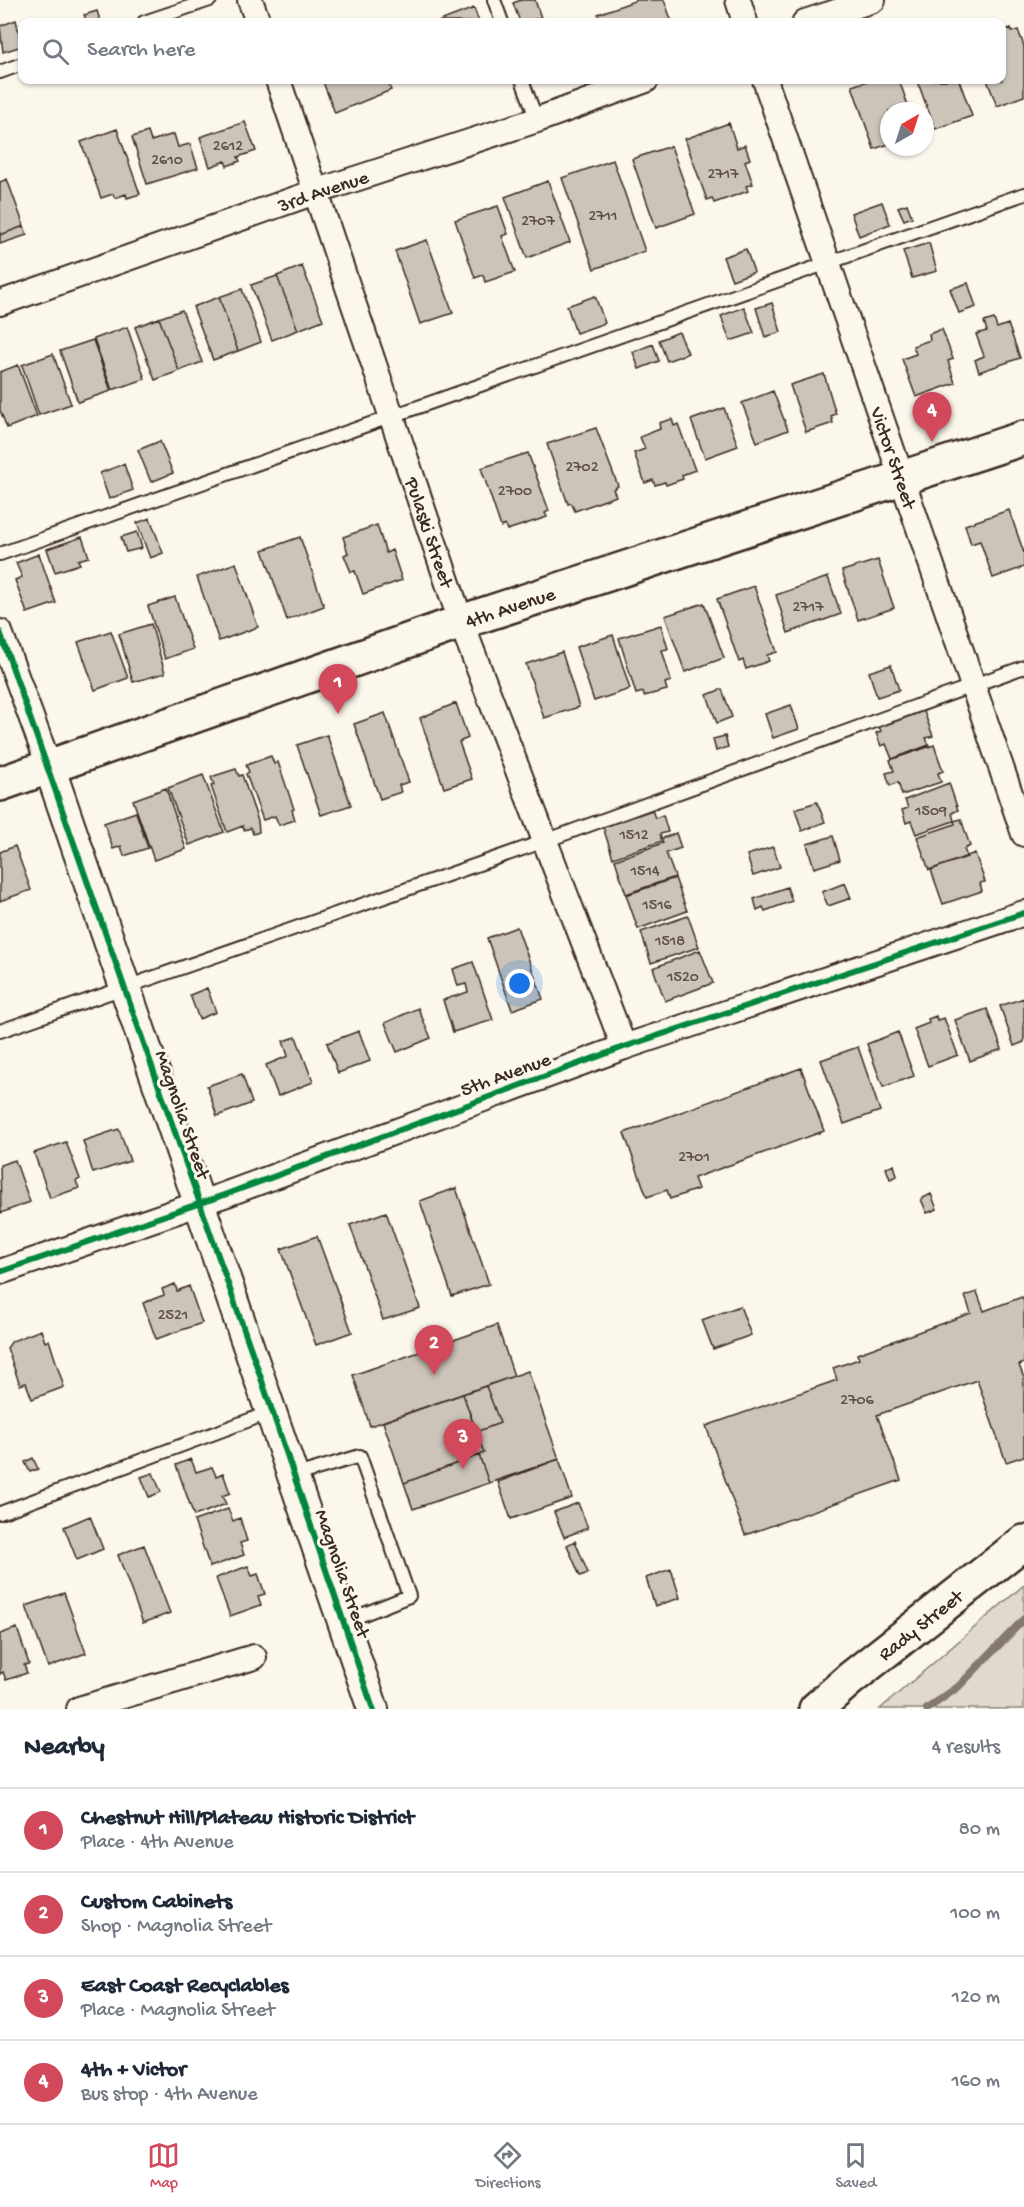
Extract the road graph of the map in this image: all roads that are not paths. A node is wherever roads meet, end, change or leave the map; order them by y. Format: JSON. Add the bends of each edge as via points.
{"nodes":[{"id":1,"x":210,"y":0,"type":"edge"},
{"id":2,"x":250,"y":0,"type":"edge"},
{"id":3,"x":494,"y":0,"type":"edge"},
{"id":4,"x":738,"y":0,"type":"edge"},
{"id":5,"x":873,"y":0,"type":"edge"},
{"id":6,"x":156,"y":18,"type":"edge"},
{"id":7,"x":257,"y":18,"type":"edge"},
{"id":8,"x":501,"y":18,"type":"edge"},
{"id":9,"x":744,"y":18,"type":"edge"},
{"id":10,"x":817,"y":18,"type":"edge"},
{"id":11,"x":18,"y":65,"type":"edge"},
{"id":12,"x":0,"y":72,"type":"edge"},
{"id":13,"x":279,"y":84,"type":"edge"},
{"id":14,"x":524,"y":84,"type":"edge"},
{"id":15,"x":635,"y":84,"type":"edge"},
{"id":16,"x":766,"y":84,"type":"edge"},
{"id":17,"x":537,"y":120,"type":"junction"},
{"id":18,"x":318,"y":191,"type":"junction"},
{"id":19,"x":1024,"y":194,"type":"edge"},
{"id":20,"x":828,"y":262,"type":"junction"},
{"id":21,"x":0,"y":303,"type":"edge"},
{"id":22,"x":392,"y":415,"type":"junction"},
{"id":23,"x":1024,"y":438,"type":"edge"},
{"id":24,"x":903,"y":478,"type":"junction"},
{"id":25,"x":0,"y":554,"type":"edge"},
{"id":26,"x":461,"y":622,"type":"junction"},
{"id":27,"x":0,"y":632,"type":"edge"},
{"id":28,"x":1024,"y":667,"type":"edge"},
{"id":29,"x":975,"y":686,"type":"junction"},
{"id":30,"x":49,"y":766,"type":"junction"},
{"id":31,"x":0,"y":784,"type":"edge"},
{"id":32,"x":1024,"y":834,"type":"edge"},
{"id":33,"x":545,"y":841,"type":"junction"},
{"id":34,"x":1024,"y":913,"type":"edge"},
{"id":35,"x":123,"y":987,"type":"junction"},
{"id":36,"x":0,"y":1031,"type":"edge"},
{"id":37,"x":624,"y":1047,"type":"junction"},
{"id":38,"x":198,"y":1204,"type":"junction"},
{"id":39,"x":0,"y":1272,"type":"edge"},
{"id":40,"x":272,"y":1412,"type":"junction"},
{"id":41,"x":293,"y":1476,"type":"junction"},
{"id":42,"x":0,"y":1514,"type":"edge"},
{"id":43,"x":1024,"y":1542,"type":"edge"},
{"id":44,"x":343,"y":1622,"type":"junction"},
{"id":45,"x":254,"y":1657,"type":"dead end"},
{"id":46,"x":79,"y":1709,"type":"edge"},
{"id":47,"x":373,"y":1709,"type":"edge"},
{"id":48,"x":816,"y":1709,"type":"edge"}],
"edges":[{"from":1,"to":6,"type":"lane"},
{"from":2,"to":7,"type":"street"},
{"from":3,"to":8,"type":"lane"},
{"from":4,"to":9,"type":"street"},
{"from":5,"to":10,"type":"street"},
{"from":11,"to":12,"type":"lane"},
{"from":13,"to":18,"type":"street","name":"Pulaski Street"},
{"from":14,"to":17,"type":"lane"},
{"from":15,"to":17,"type":"street","name":"3rd Avenue"},
{"from":16,"to":20,"type":"street","name":"Victor Street"},
{"from":17,"to":18,"type":"street","name":"3rd Avenue"},
{"from":18,"to":21,"type":"street","name":"3rd Avenue"},
{"from":18,"to":22,"type":"street","name":"Pulaski Street"},
{"from":19,"to":20,"type":"lane"},
{"from":20,"to":22,"type":"lane"},
{"from":20,"to":24,"type":"street","name":"Victor Street"},
{"from":22,"to":25,"type":"lane"},
{"from":22,"to":26,"type":"street","name":"Pulaski Street"},
{"from":23,"to":24,"type":"main road","name":"4th Avenue"},
{"from":24,"to":26,"type":"main road","name":"4th Avenue"},
{"from":24,"to":29,"type":"street","name":"Victor Street"},
{"from":26,"to":30,"type":"main road","name":"4th Avenue"},
{"from":26,"to":33,"type":"street","name":"Pulaski Street"},
{"from":27,"to":30,"type":"street","name":"Magnolia Street"},
{"from":28,"to":29,"type":"lane"},
{"from":29,"to":32,"type":"street","name":"Victor Street"},
{"from":29,"to":33,"type":"lane"},
{"from":30,"to":31,"type":"main road","name":"4th Avenue"},
{"from":30,"to":35,"type":"street","name":"Magnolia Street"},
{"from":33,"to":35,"type":"lane"},
{"from":33,"to":37,"type":"street","name":"Pulaski Street"},
{"from":34,"to":37,"type":"street","name":"5th Avenue"},
{"from":35,"to":36,"type":"lane"},
{"from":35,"to":38,"type":"street","name":"Magnolia Street"},
{"from":37,"to":38,"type":"street","name":"5th Avenue"},
{"from":38,"to":39,"type":"street","name":"5th Avenue"},
{"from":38,"to":40,"type":"street","name":"Magnolia Street"},
{"from":40,"to":41,"type":"street","name":"Magnolia Street"},
{"from":40,"to":42,"type":"lane"},
{"from":41,"to":44,"type":"street","name":"Magnolia Street"},
{"from":41,"to":44,"type":"lane","via":[[360,1456],[409,1596]]},
{"from":43,"to":48,"type":"main road","name":"Rady Street"},
{"from":44,"to":47,"type":"street","name":"Magnolia Street"},
{"from":45,"to":46,"type":"street"}]}
